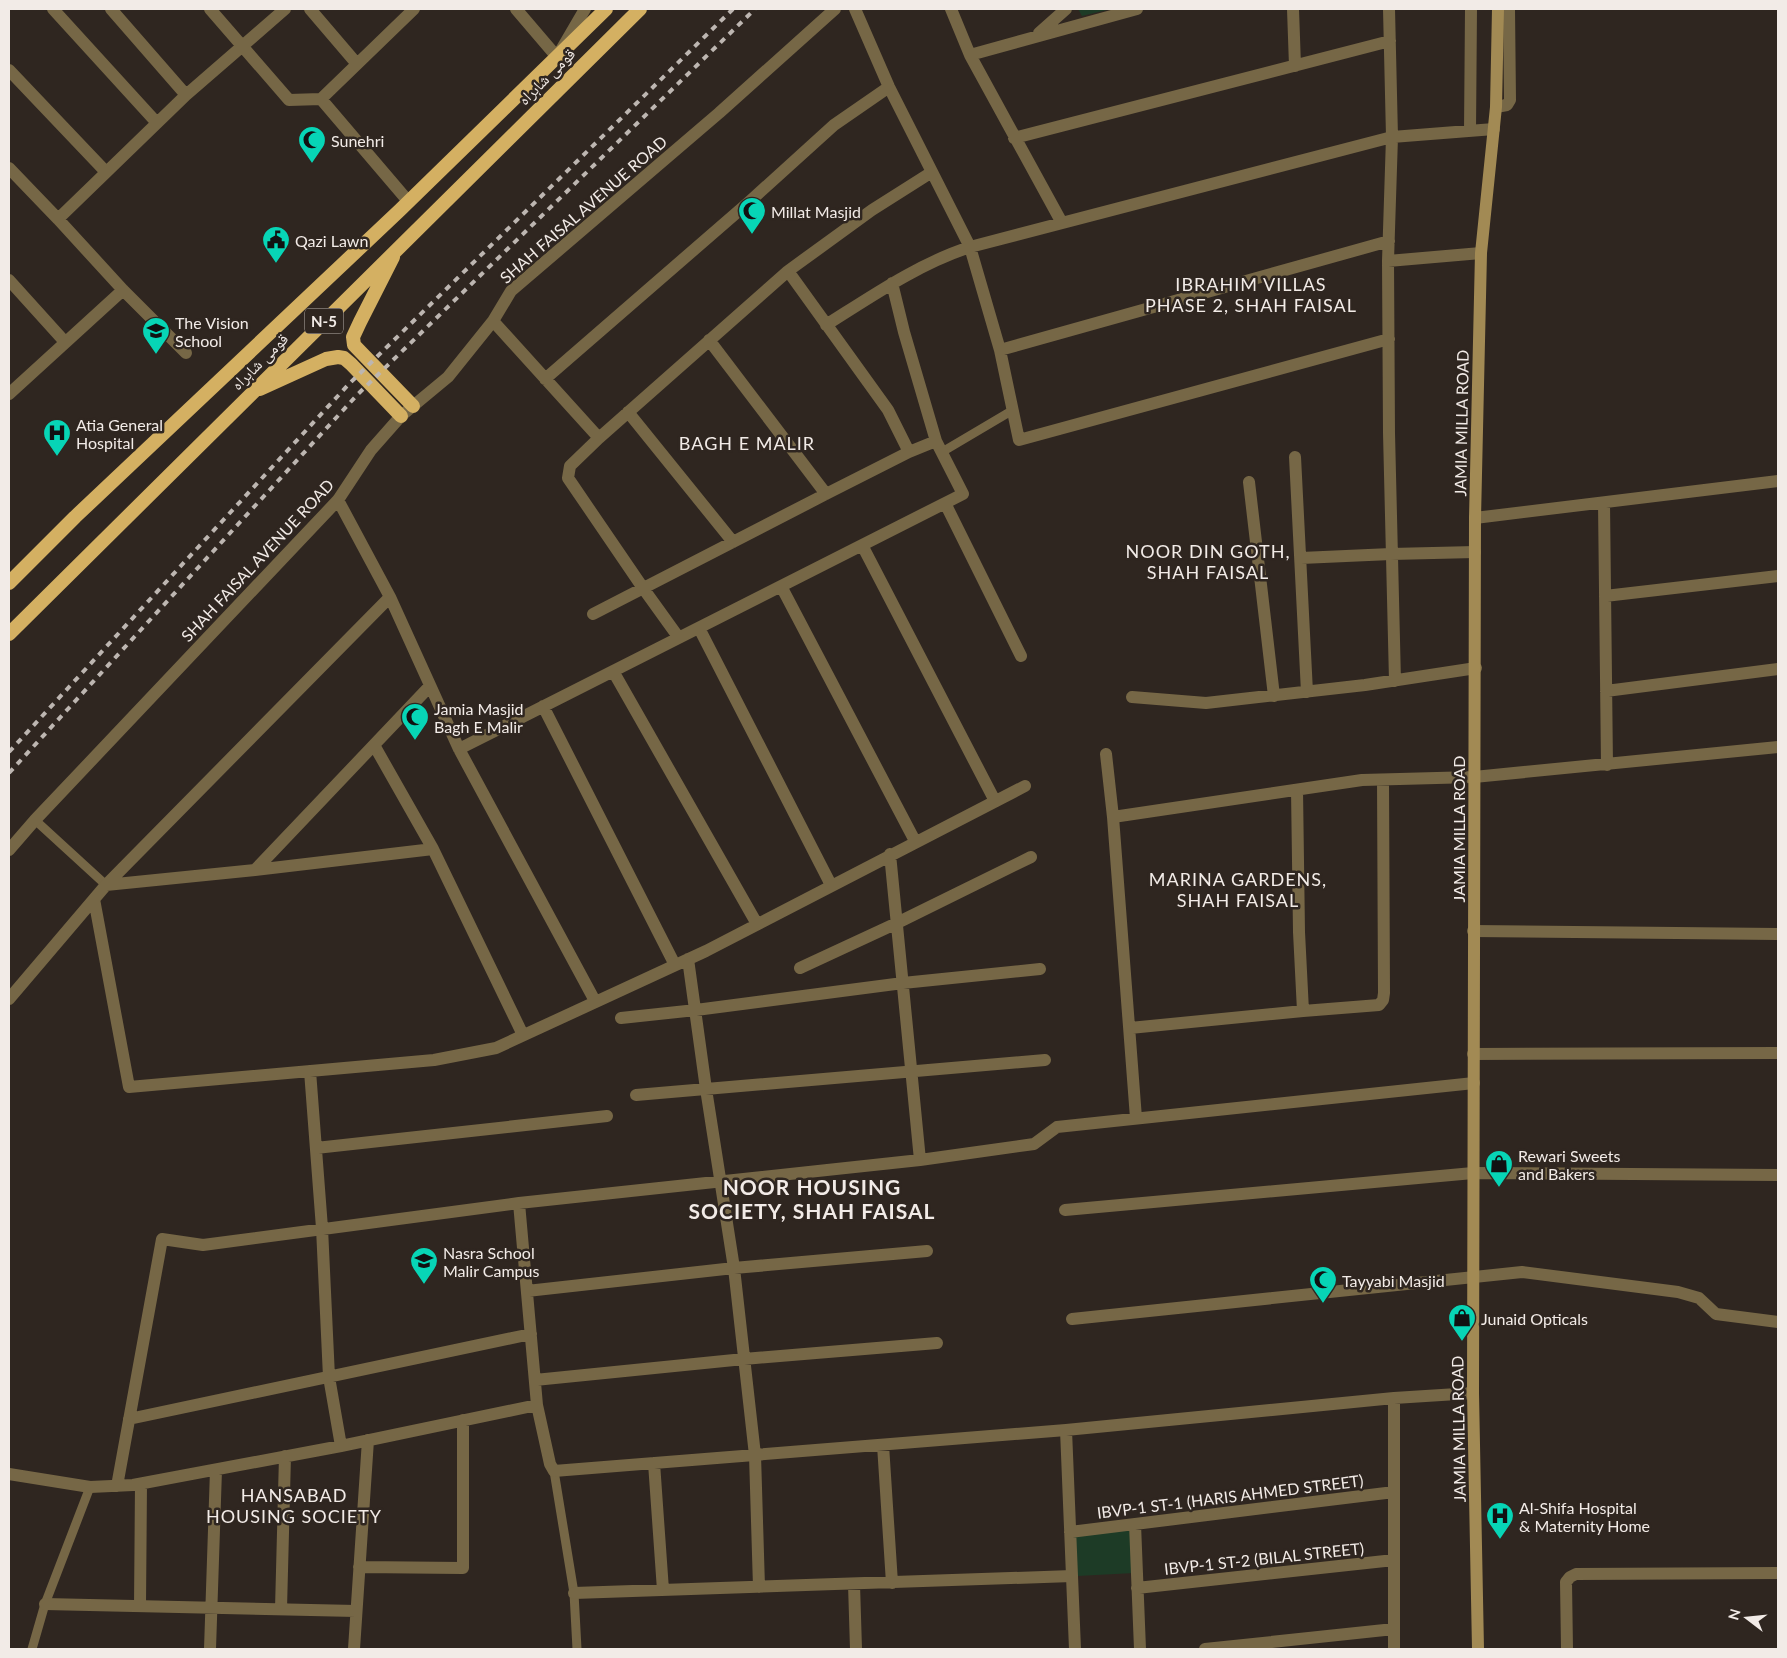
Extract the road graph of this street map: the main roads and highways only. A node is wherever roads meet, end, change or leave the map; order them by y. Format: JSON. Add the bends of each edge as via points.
{"nodes":[{"id":1,"x":606,"y":9,"type":"edge"},
{"id":2,"x":640,"y":9,"type":"edge"},
{"id":3,"x":1498,"y":9,"type":"edge"},
{"id":4,"x":398,"y":248,"type":"junction"},
{"id":5,"x":252,"y":393,"type":"junction"},
{"id":6,"x":413,"y":406,"type":"road end"},
{"id":7,"x":401,"y":416,"type":"road end"},
{"id":8,"x":9,"y":583,"type":"edge"},
{"id":9,"x":9,"y":634,"type":"edge"},
{"id":10,"x":1478,"y":1649,"type":"edge"}],
"edges":[{"from":1,"to":8,"type":"highway","name":"قومی شاہراہ","number":"N-5"},
{"from":2,"to":4,"type":"highway","name":"قومی شاہراہ","number":"N-5"},
{"from":3,"to":10,"type":"main road","name":"JAMIA MILLA ROAD","via":[[1495,117],[1481,253],[1475,518],[1473,1393]]},
{"from":4,"to":5,"type":"highway","name":"قومی شاہراہ","number":"N-5"},
{"from":4,"to":6,"type":"highway","via":[[360,322],[354,346]]},
{"from":5,"to":7,"type":"highway","via":[[326,359],[338,357],[351,364]]},
{"from":5,"to":9,"type":"highway","name":"قومی شاہراہ","number":"N-5"}]}
